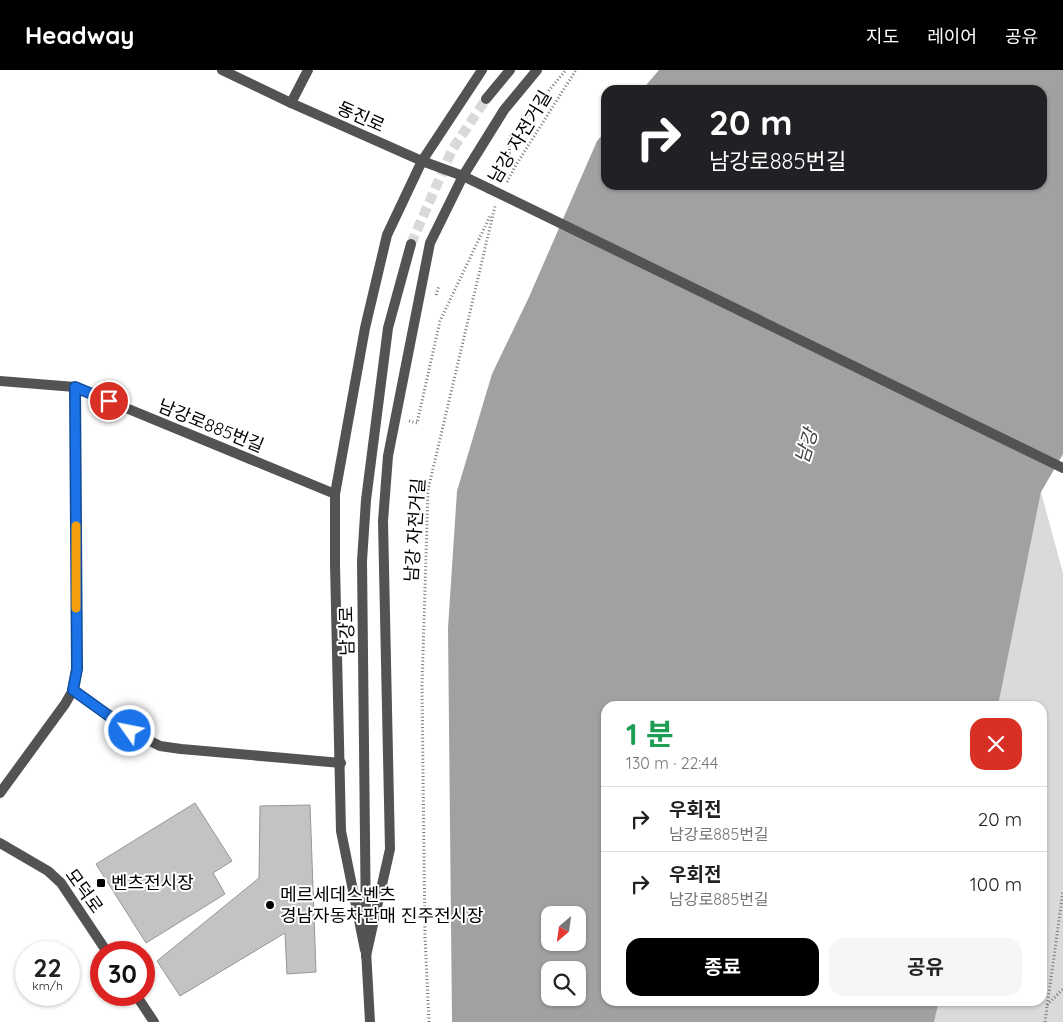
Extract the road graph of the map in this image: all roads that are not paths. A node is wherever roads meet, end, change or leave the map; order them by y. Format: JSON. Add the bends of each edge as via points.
{"nodes":[{"id":1,"x":222,"y":70,"type":"edge"},
{"id":2,"x":308,"y":70,"type":"edge"},
{"id":3,"x":482,"y":70,"type":"edge"},
{"id":4,"x":510,"y":70,"type":"edge"},
{"id":5,"x":537,"y":70,"type":"edge"},
{"id":6,"x":486,"y":99,"type":"tunnel mouth"},
{"id":7,"x":290,"y":103,"type":"junction"},
{"id":8,"x":422,"y":161,"type":"junction"},
{"id":9,"x":463,"y":176,"type":"junction"},
{"id":10,"x":411,"y":244,"type":"tunnel mouth"},
{"id":11,"x":0,"y":381,"type":"edge"},
{"id":12,"x":75,"y":387,"type":"junction"},
{"id":13,"x":1063,"y":468,"type":"edge"},
{"id":14,"x":334,"y":494,"type":"junction"},
{"id":15,"x":73,"y":690,"type":"junction"},
{"id":16,"x":341,"y":763,"type":"junction"},
{"id":17,"x":0,"y":793,"type":"edge"},
{"id":18,"x":0,"y":843,"type":"edge"},
{"id":19,"x":101,"y":941,"type":"edge"},
{"id":20,"x":366,"y":956,"type":"junction"},
{"id":21,"x":143,"y":1006,"type":"edge"},
{"id":22,"x":154,"y":1022,"type":"edge"},
{"id":23,"x":370,"y":1022,"type":"edge"}],
"edges":[{"from":1,"to":7,"type":"street","name":"동진로"},
{"from":2,"to":7,"type":"street"},
{"from":3,"to":8,"type":"street"},
{"from":4,"to":6,"type":"street"},
{"from":5,"to":9,"type":"street","via":[[504,110]]},
{"from":7,"to":8,"type":"street","name":"동진로"},
{"from":8,"to":9,"type":"street","name":"동진로"},
{"from":8,"to":14,"type":"street","via":[[387,235],[365,328]]},
{"from":9,"to":13,"type":"street","name":"동진로","bridge":true},
{"from":9,"to":20,"type":"street","via":[[430,244],[388,456],[383,521],[390,849]]},
{"from":10,"to":20,"type":"street","name":"남강로","via":[[388,328],[366,500],[362,562]]},
{"from":11,"to":12,"type":"street","name":"남강로885번길"},
{"from":12,"to":14,"type":"street","name":"남강로885번길"},
{"from":12,"to":15,"type":"street","via":[[77,669]]},
{"from":14,"to":16,"type":"street"},
{"from":15,"to":16,"type":"street","via":[[130,731],[160,746]]},
{"from":15,"to":17,"type":"street"},
{"from":16,"to":20,"type":"street","via":[[342,831]]},
{"from":18,"to":19,"type":"street","name":"모덕로","via":[[48,871],[61,883]]},
{"from":20,"to":23,"type":"street","name":"남강로"},
{"from":21,"to":22,"type":"street"}]}
